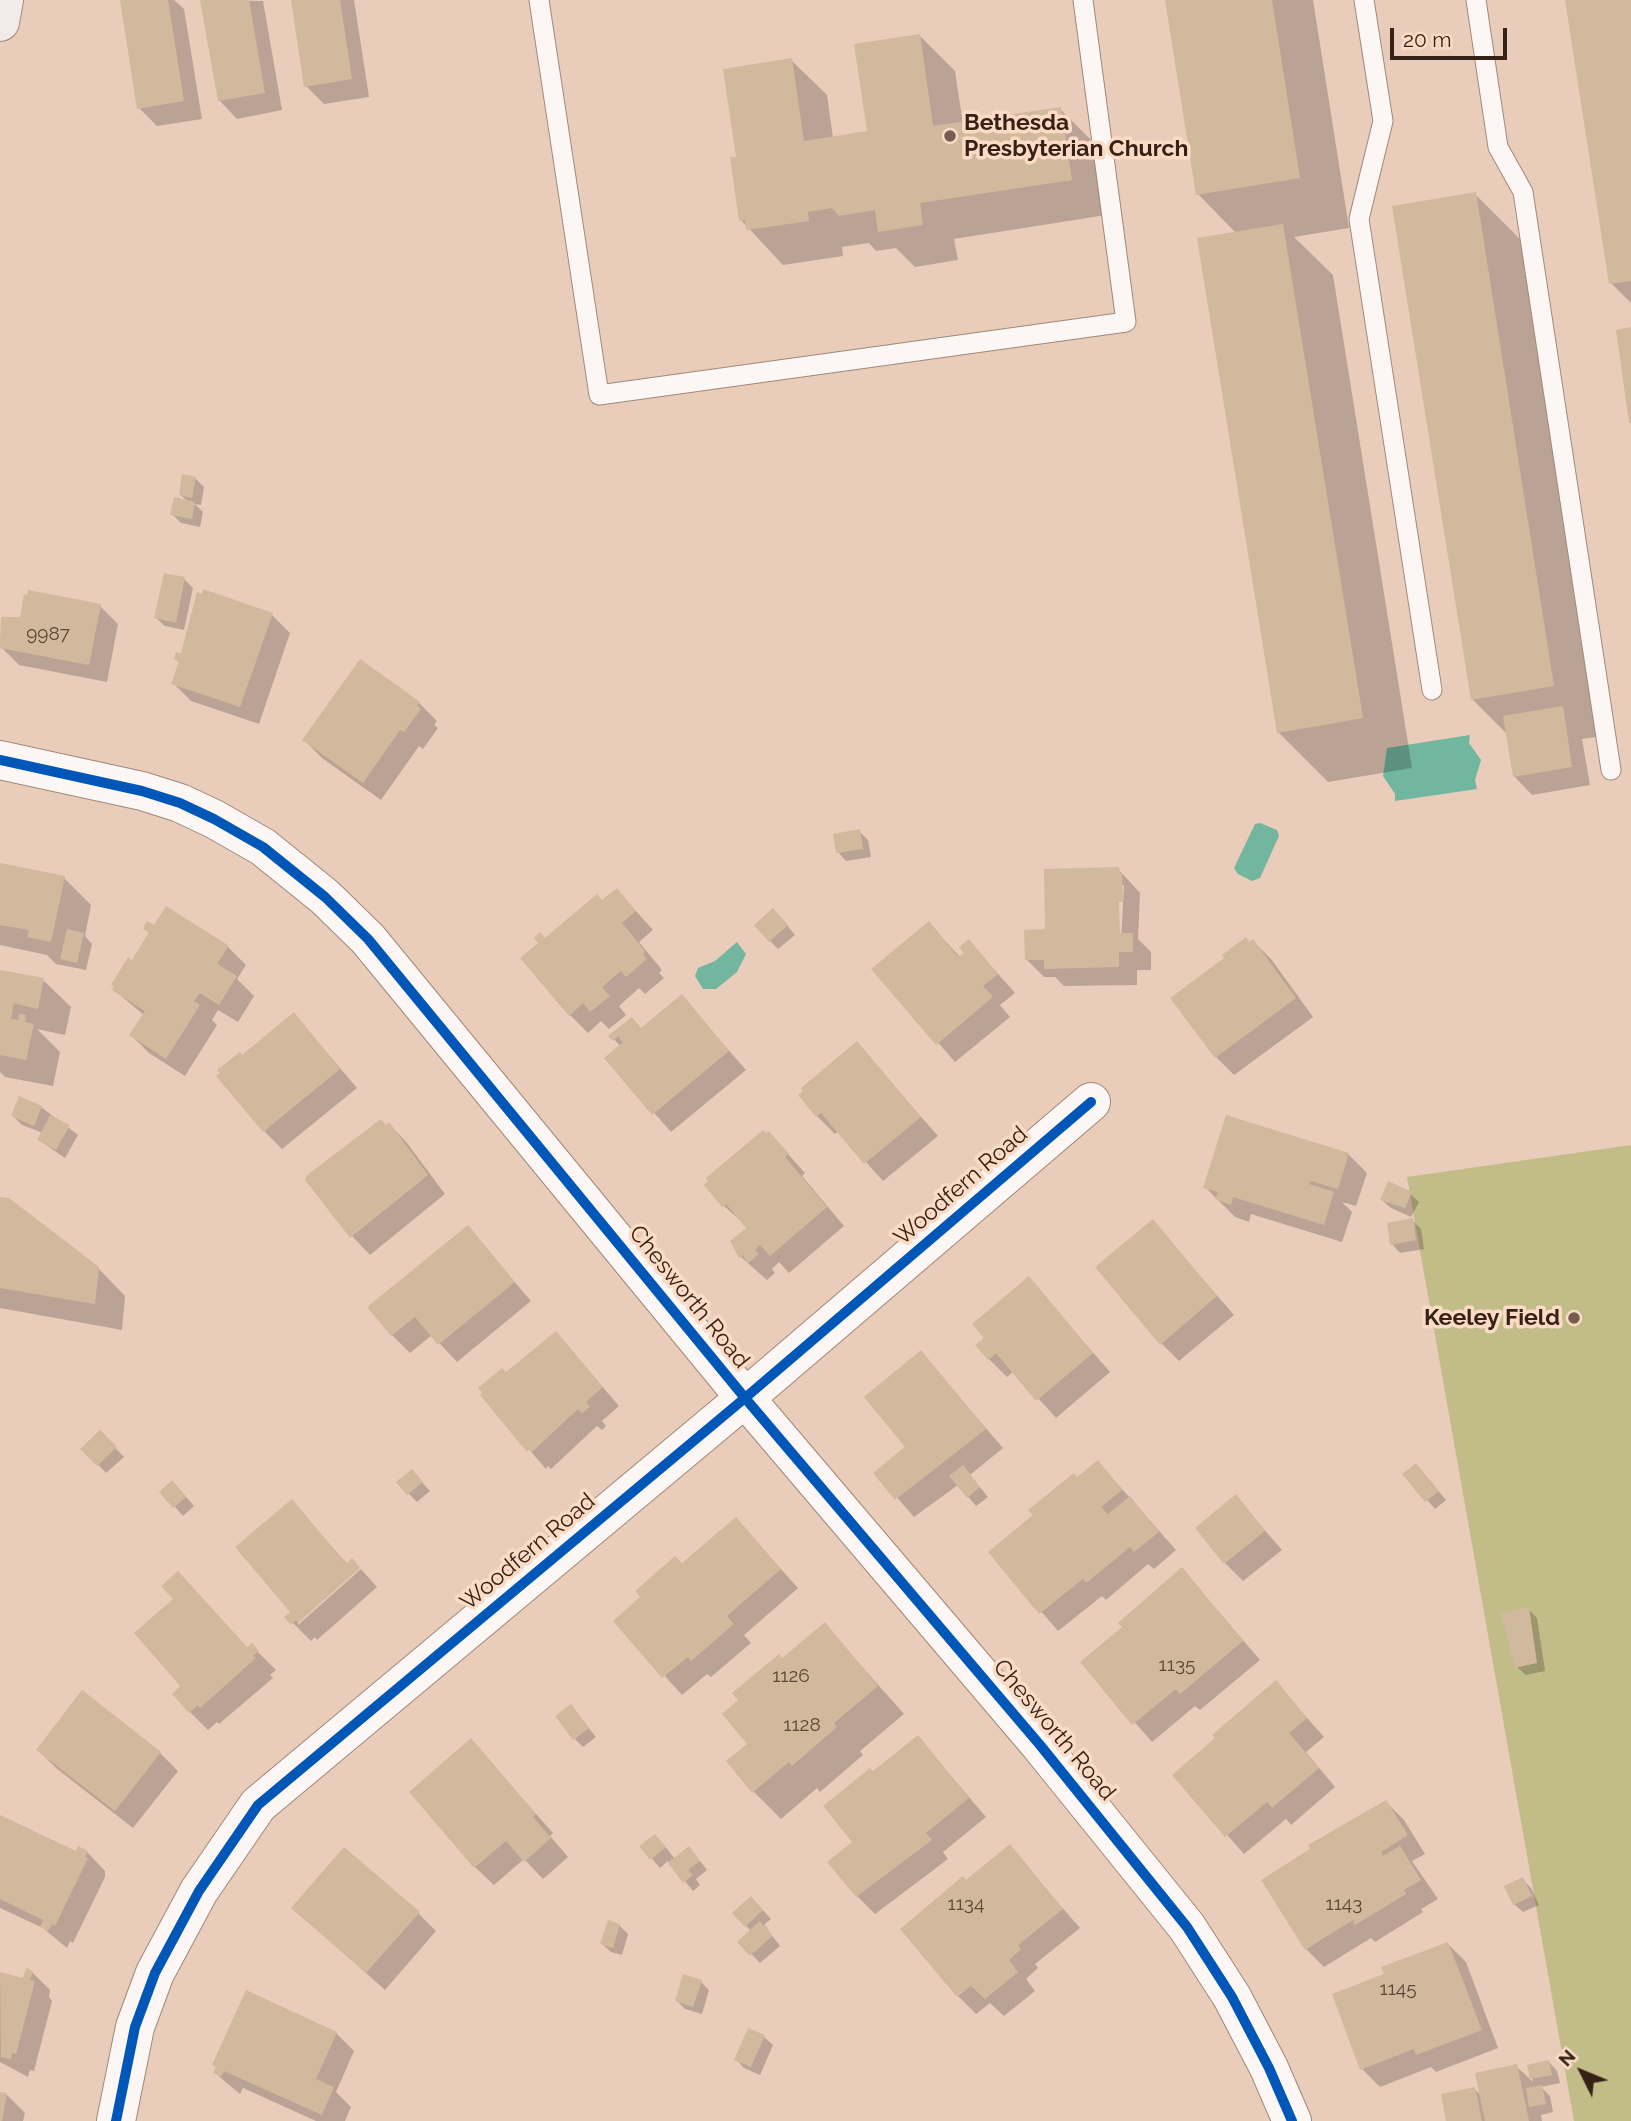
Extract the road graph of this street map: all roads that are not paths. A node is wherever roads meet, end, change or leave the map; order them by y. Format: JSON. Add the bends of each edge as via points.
{"nodes":[{"id":1,"x":4,"y":0,"type":"edge"},
{"id":2,"x":539,"y":0,"type":"edge"},
{"id":3,"x":1083,"y":0,"type":"edge"},
{"id":4,"x":1364,"y":0,"type":"edge"},
{"id":5,"x":1476,"y":0,"type":"edge"},
{"id":6,"x":0,"y":22,"type":"edge"},
{"id":7,"x":1432,"y":690,"type":"dead end"},
{"id":8,"x":0,"y":760,"type":"edge"},
{"id":9,"x":1611,"y":770,"type":"dead end"},
{"id":10,"x":1091,"y":1102,"type":"dead end"},
{"id":11,"x":745,"y":1398,"type":"junction"},
{"id":12,"x":116,"y":2121,"type":"edge"},
{"id":13,"x":1292,"y":2121,"type":"edge"}],
"edges":[{"from":1,"to":6,"type":"main road"},
{"from":2,"to":3,"type":"lane","via":[[598,395],[1126,322]]},
{"from":4,"to":7,"type":"lane","via":[[1383,121],[1359,219]]},
{"from":5,"to":9,"type":"lane","via":[[1499,147],[1523,192]]},
{"from":8,"to":11,"type":"street","name":"Chesworth Road","via":[[180,803],[243,835],[325,897],[368,939]]},
{"from":10,"to":11,"type":"street","name":"Woodfern Road"},
{"from":11,"to":12,"type":"street","name":"Woodfern Road","via":[[258,1805],[199,1891],[155,1973],[135,2028]]},
{"from":11,"to":13,"type":"street","name":"Chesworth Road","via":[[1023,1724],[1187,1927],[1232,1997]]}]}
